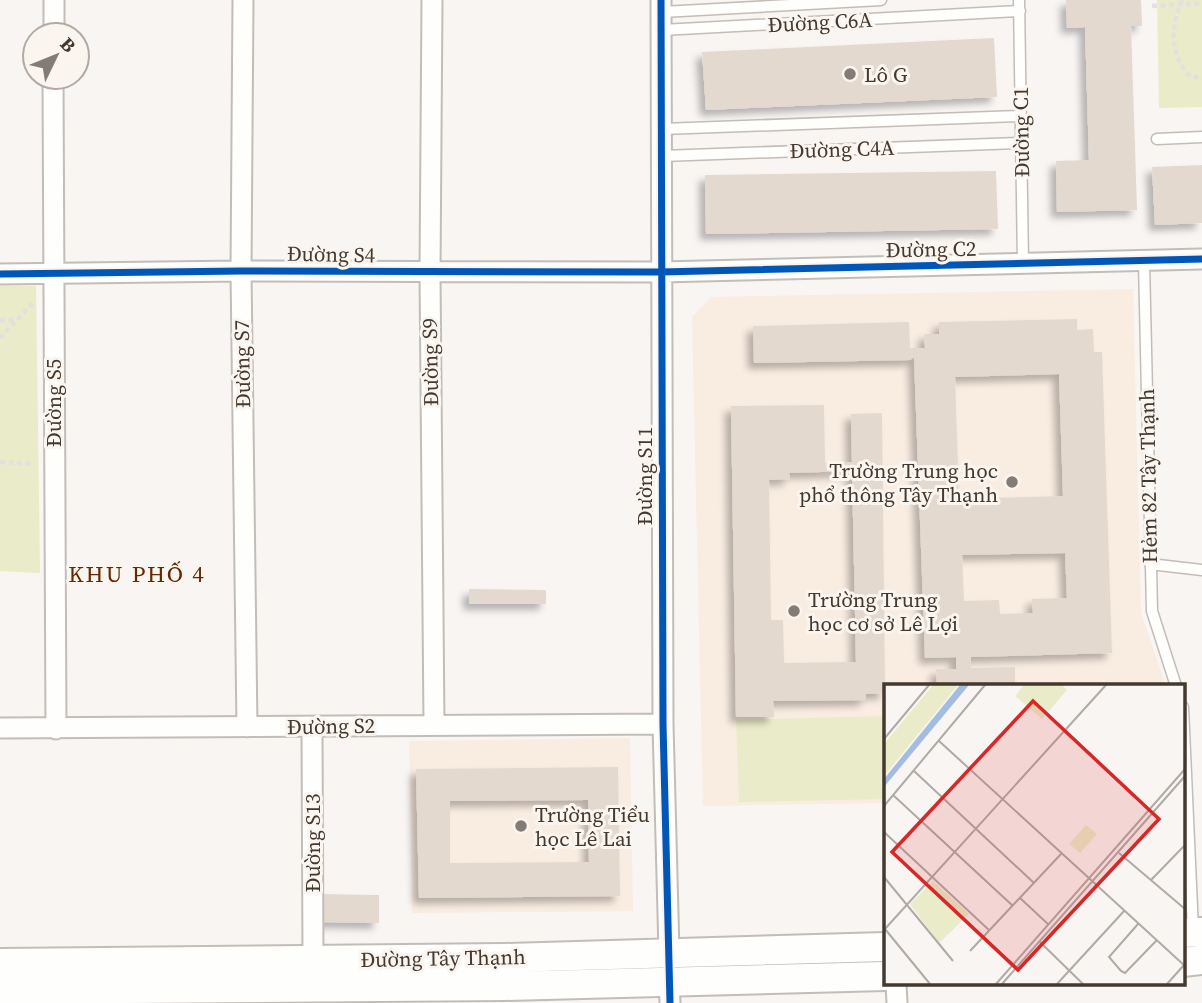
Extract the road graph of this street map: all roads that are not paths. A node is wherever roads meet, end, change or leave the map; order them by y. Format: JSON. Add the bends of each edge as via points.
{"nodes":[{"id":1,"x":54,"y":0,"type":"edge"},
{"id":2,"x":243,"y":0,"type":"edge"},
{"id":3,"x":432,"y":0,"type":"edge"},
{"id":4,"x":881,"y":0,"type":"edge"},
{"id":5,"x":1019,"y":5,"type":"edge"},
{"id":6,"x":662,"y":14,"type":"edge"},
{"id":7,"x":54,"y":21,"type":"edge"},
{"id":8,"x":53,"y":91,"type":"edge"},
{"id":9,"x":1021,"y":116,"type":"junction"},
{"id":10,"x":663,"y":129,"type":"junction"},
{"id":11,"x":1202,"y":137,"type":"edge"},
{"id":12,"x":1157,"y":139,"type":"dead end"},
{"id":13,"x":1021,"y":143,"type":"junction"},
{"id":14,"x":663,"y":156,"type":"junction"},
{"id":15,"x":1202,"y":259,"type":"edge"},
{"id":16,"x":1144,"y":262,"type":"junction"},
{"id":17,"x":1023,"y":264,"type":"junction"},
{"id":18,"x":241,"y":271,"type":"junction"},
{"id":19,"x":661,"y":272,"type":"junction"},
{"id":20,"x":430,"y":273,"type":"junction"},
{"id":21,"x":0,"y":274,"type":"edge"},
{"id":22,"x":52,"y":279,"type":"junction"},
{"id":23,"x":1150,"y":564,"type":"junction"},
{"id":24,"x":1202,"y":570,"type":"edge"},
{"id":25,"x":1175,"y":684,"type":"edge"},
{"id":26,"x":663,"y":724,"type":"junction"},
{"id":27,"x":434,"y":725,"type":"junction"},
{"id":28,"x":0,"y":727,"type":"edge"},
{"id":29,"x":247,"y":727,"type":"junction"},
{"id":30,"x":312,"y":727,"type":"junction"},
{"id":31,"x":56,"y":729,"type":"junction"},
{"id":32,"x":1184,"y":730,"type":"edge"},
{"id":33,"x":1193,"y":932,"type":"edge"},
{"id":34,"x":884,"y":947,"type":"edge"},
{"id":35,"x":668,"y":952,"type":"junction"},
{"id":36,"x":313,"y":959,"type":"junction"},
{"id":37,"x":1202,"y":960,"type":"edge"},
{"id":38,"x":1184,"y":961,"type":"edge"},
{"id":39,"x":0,"y":963,"type":"edge"},
{"id":40,"x":884,"y":976,"type":"edge"},
{"id":41,"x":205,"y":983,"type":"edge"},
{"id":42,"x":0,"y":990,"type":"edge"},
{"id":43,"x":670,"y":992,"type":"edge"}],
"edges":[{"from":1,"to":7,"type":"street"},
{"from":2,"to":18,"type":"street","name":"Đường S7"},
{"from":3,"to":20,"type":"street","name":"Đường S9"},
{"from":4,"to":6,"type":"lane","name":"Đường C6A"},
{"from":5,"to":6,"type":"lane","name":"Đường C6A"},
{"from":5,"to":9,"type":"lane","name":"Đường C1"},
{"from":6,"to":10,"type":"street","name":"Đường S11"},
{"from":8,"to":22,"type":"street","name":"Đường S5"},
{"from":9,"to":10,"type":"lane","name":"Đường C4A"},
{"from":9,"to":13,"type":"lane","name":"Đường C1"},
{"from":10,"to":14,"type":"street","name":"Đường S11"},
{"from":11,"to":12,"type":"lane"},
{"from":13,"to":14,"type":"lane","name":"Đường C4A"},
{"from":13,"to":17,"type":"lane","name":"Đường C1"},
{"from":14,"to":19,"type":"street","name":"Đường S11"},
{"from":15,"to":16,"type":"street","name":"Đường C2"},
{"from":16,"to":17,"type":"street","name":"Đường C2"},
{"from":16,"to":23,"type":"lane","name":"Hẻm 82 Tây Thạnh"},
{"from":17,"to":19,"type":"street","name":"Đường C2"},
{"from":18,"to":20,"type":"street","name":"Đường S4"},
{"from":18,"to":22,"type":"street","name":"Đường S4"},
{"from":18,"to":29,"type":"street","name":"Đường S7"},
{"from":19,"to":20,"type":"street","name":"Đường S4"},
{"from":19,"to":26,"type":"street","name":"Đường S11"},
{"from":20,"to":27,"type":"street","name":"Đường S9"},
{"from":21,"to":22,"type":"street","name":"Đường S4"},
{"from":22,"to":31,"type":"street","name":"Đường S5"},
{"from":23,"to":24,"type":"lane"},
{"from":23,"to":25,"type":"lane","name":"Hẻm 82 Tây Thạnh","via":[[1152,611]]},
{"from":26,"to":27,"type":"street","name":"Đường S2"},
{"from":26,"to":35,"type":"street","name":"Đường S11"},
{"from":27,"to":30,"type":"street","name":"Đường S2"},
{"from":28,"to":31,"type":"street","name":"Đường S2"},
{"from":29,"to":30,"type":"street","name":"Đường S2"},
{"from":29,"to":31,"type":"street","name":"Đường S2"},
{"from":30,"to":36,"type":"street","name":"Đường S13"},
{"from":32,"to":33,"type":"lane"},
{"from":34,"to":35,"type":"street","name":"Đường Tây Thạnh"},
{"from":35,"to":36,"type":"street","name":"Đường Tây Thạnh"},
{"from":35,"to":43,"type":"street"},
{"from":36,"to":41,"type":"street","name":"Đường Tây Thạnh"},
{"from":37,"to":38,"type":"street"},
{"from":39,"to":41,"type":"street","name":"Đường Tây Thạnh"},
{"from":40,"to":43,"type":"street","name":"Đường Tây Thạnh"},
{"from":41,"to":42,"type":"street","name":"Đường Tây Thạnh"},
{"from":41,"to":43,"type":"street","name":"Đường Tây Thạnh"}]}
